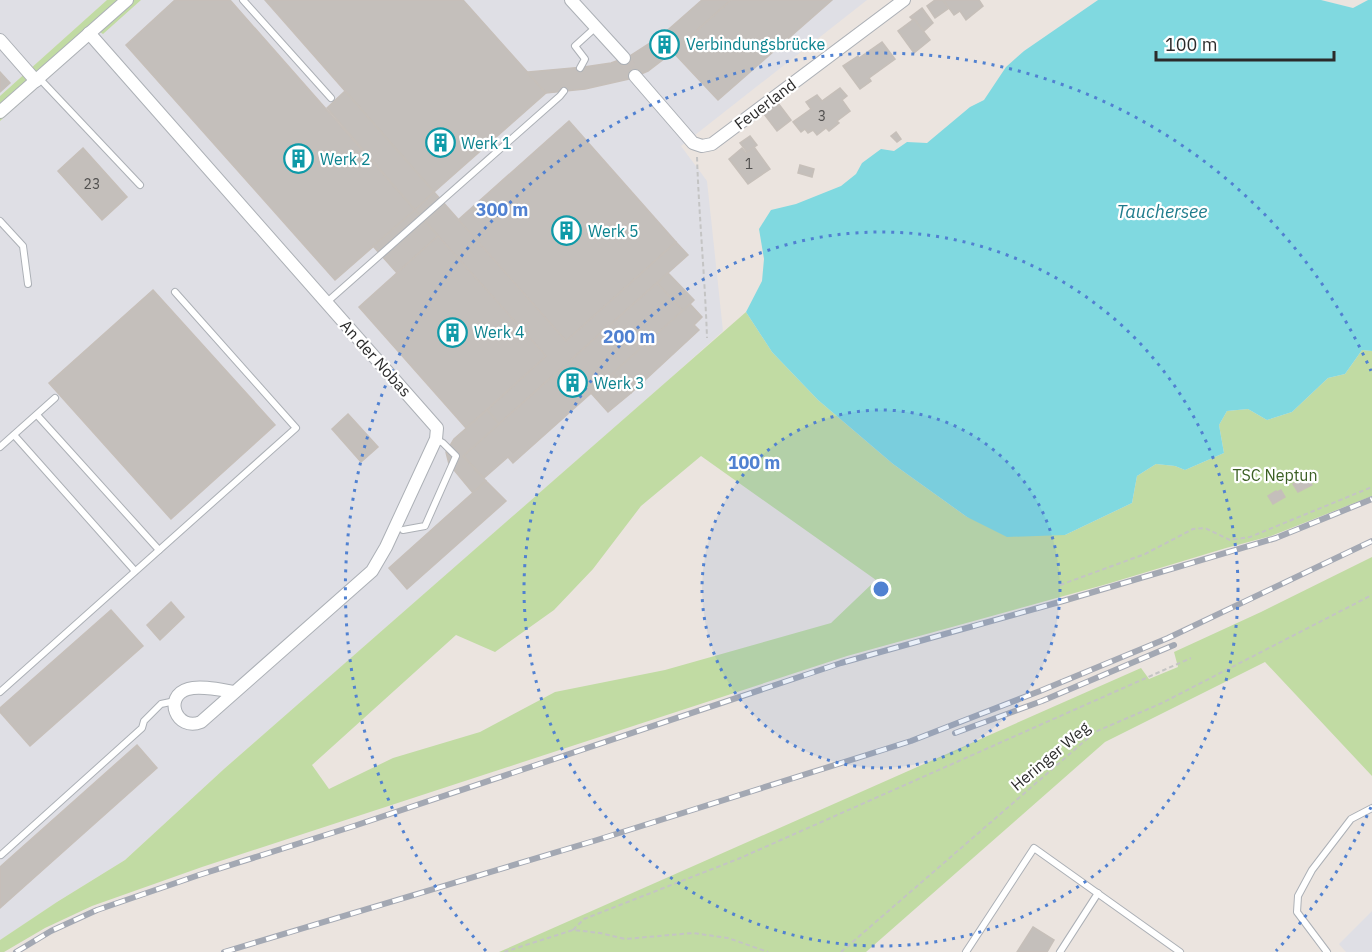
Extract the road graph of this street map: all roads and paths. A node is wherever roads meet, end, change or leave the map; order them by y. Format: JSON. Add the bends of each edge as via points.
{"nodes":[{"id":1,"x":127,"y":0,"type":"edge"},
{"id":2,"x":243,"y":0,"type":"edge"},
{"id":3,"x":571,"y":0,"type":"edge"},
{"id":4,"x":904,"y":0,"type":"edge"},
{"id":5,"x":596,"y":27,"type":"junction"},
{"id":6,"x":89,"y":33,"type":"junction"},
{"id":7,"x":0,"y":40,"type":"edge"},
{"id":8,"x":624,"y":58,"type":"tunnel mouth"},
{"id":9,"x":580,"y":68,"type":"dead end"},
{"id":10,"x":635,"y":76,"type":"tunnel mouth"},
{"id":11,"x":37,"y":79,"type":"junction"},
{"id":12,"x":564,"y":91,"type":"dead end"},
{"id":13,"x":331,"y":98,"type":"dead end"},
{"id":14,"x":0,"y":112,"type":"edge"},
{"id":15,"x":702,"y":146,"type":"junction"},
{"id":16,"x":140,"y":185,"type":"dead end"},
{"id":17,"x":0,"y":221,"type":"edge"},
{"id":18,"x":28,"y":284,"type":"dead end"},
{"id":19,"x":176,"y":291,"type":"dead end"},
{"id":20,"x":326,"y":303,"type":"junction"},
{"id":21,"x":707,"y":338,"type":"dead end"},
{"id":22,"x":55,"y":398,"type":"dead end"},
{"id":23,"x":37,"y":415,"type":"junction"},
{"id":24,"x":14,"y":435,"type":"junction"},
{"id":25,"x":436,"y":439,"type":"junction"},
{"id":26,"x":0,"y":447,"type":"edge"},
{"id":27,"x":1372,"y":487,"type":"edge"},
{"id":28,"x":404,"y":530,"type":"dead end"},
{"id":29,"x":159,"y":550,"type":"junction"},
{"id":30,"x":135,"y":571,"type":"junction"},
{"id":31,"x":1060,"y":585,"type":"dead end"},
{"id":32,"x":1372,"y":595,"type":"edge"},
{"id":33,"x":1191,"y":658,"type":"dead end"},
{"id":34,"x":0,"y":692,"type":"edge"},
{"id":35,"x":235,"y":692,"type":"junction"},
{"id":36,"x":174,"y":701,"type":"junction"},
{"id":37,"x":1372,"y":808,"type":"edge"},
{"id":38,"x":1,"y":855,"type":"edge"},
{"id":39,"x":1098,"y":893,"type":"junction"},
{"id":40,"x":573,"y":930,"type":"junction"},
{"id":41,"x":504,"y":952,"type":"edge"},
{"id":42,"x":768,"y":952,"type":"edge"},
{"id":43,"x":841,"y":952,"type":"edge"},
{"id":44,"x":966,"y":952,"type":"edge"},
{"id":45,"x":1060,"y":952,"type":"edge"},
{"id":46,"x":1180,"y":952,"type":"edge"},
{"id":47,"x":1327,"y":952,"type":"edge"}],
"edges":[{"from":1,"to":6,"type":"street"},
{"from":2,"to":13,"type":"lane"},
{"from":3,"to":5,"type":"street"},
{"from":4,"to":15,"type":"street","name":"Feuerland","via":[[712,144]]},
{"from":5,"to":8,"type":"street"},
{"from":5,"to":9,"type":"lane","via":[[575,46],[585,58]]},
{"from":6,"to":11,"type":"street"},
{"from":6,"to":20,"type":"street","name":"An der Nobas"},
{"from":7,"to":11,"type":"street"},
{"from":10,"to":15,"type":"street","via":[[693,143]]},
{"from":11,"to":14,"type":"street"},
{"from":11,"to":16,"type":"lane"},
{"from":12,"to":20,"type":"lane"},
{"from":15,"to":21,"type":"path","via":[[697,165]]},
{"from":17,"to":18,"type":"lane","via":[[23,246]]},
{"from":19,"to":29,"type":"lane","via":[[296,428]]},
{"from":20,"to":25,"type":"street","name":"An der Nobas","via":[[431,420],[437,428]]},
{"from":22,"to":23,"type":"lane"},
{"from":23,"to":24,"type":"lane"},
{"from":23,"to":29,"type":"lane"},
{"from":24,"to":26,"type":"lane"},
{"from":24,"to":30,"type":"lane"},
{"from":25,"to":28,"type":"lane","via":[[456,456],[424,526]]},
{"from":25,"to":35,"type":"street","via":[[372,571]]},
{"from":27,"to":31,"type":"path","via":[[1250,537],[1230,540],[1205,528],[1193,529],[1145,554]]},
{"from":29,"to":30,"type":"lane"},
{"from":30,"to":34,"type":"lane"},
{"from":32,"to":43,"type":"path","name":"Heringer Weg","via":[[1162,703],[1095,732]]},
{"from":33,"to":40,"type":"path","via":[[738,860],[584,919]]},
{"from":35,"to":36,"type":"street","via":[[189,688]]},
{"from":35,"to":36,"type":"street","via":[[195,724],[178,717]]},
{"from":36,"to":38,"type":"lane","via":[[161,704],[142,728]]},
{"from":37,"to":47,"type":"lane","via":[[1351,819],[1312,870],[1298,896],[1297,912]]},
{"from":39,"to":44,"type":"lane","via":[[1034,848]]},
{"from":39,"to":45,"type":"lane"},
{"from":39,"to":46,"type":"lane"},
{"from":40,"to":41,"type":"path"},
{"from":40,"to":42,"type":"path","via":[[625,939],[693,933],[728,938]]}]}
